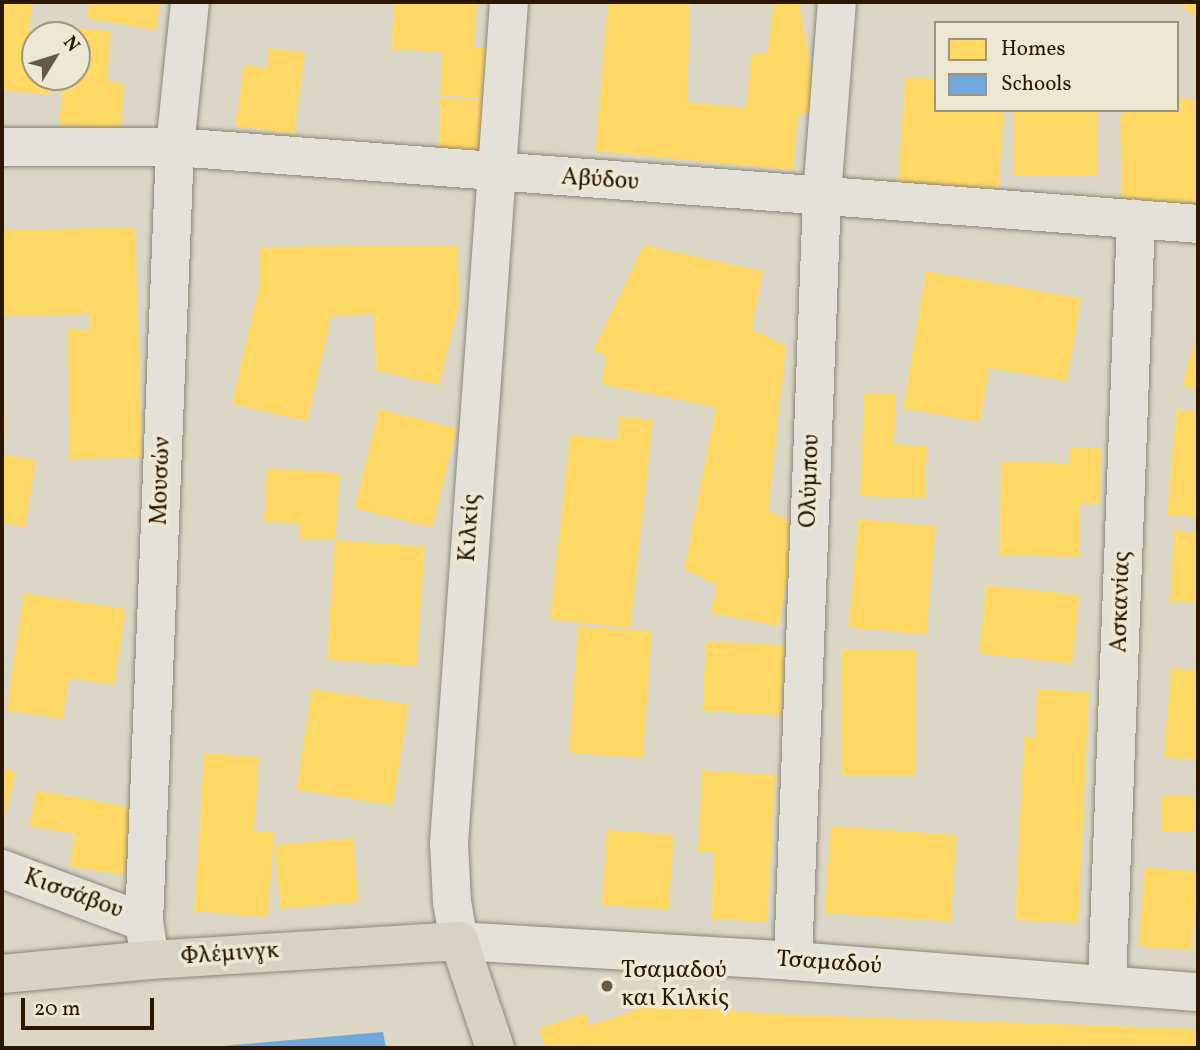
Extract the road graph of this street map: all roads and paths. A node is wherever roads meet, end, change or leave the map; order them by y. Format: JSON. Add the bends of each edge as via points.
{"nodes":[{"id":1,"x":190,"y":2,"type":"edge"},
{"id":2,"x":509,"y":2,"type":"edge"},
{"id":3,"x":837,"y":2,"type":"edge"},
{"id":4,"x":2,"y":147,"type":"edge"},
{"id":5,"x":175,"y":147,"type":"junction"},
{"id":6,"x":497,"y":174,"type":"junction"},
{"id":7,"x":822,"y":196,"type":"junction"},
{"id":8,"x":1136,"y":219,"type":"junction"},
{"id":9,"x":1198,"y":224,"type":"edge"},
{"id":10,"x":2,"y":869,"type":"edge"},
{"id":11,"x":144,"y":922,"type":"junction"},
{"id":12,"x":459,"y":941,"type":"junction"},
{"id":13,"x":150,"y":960,"type":"junction"},
{"id":14,"x":793,"y":961,"type":"junction"},
{"id":15,"x":2,"y":974,"type":"edge"},
{"id":16,"x":1107,"y":984,"type":"junction"},
{"id":17,"x":1198,"y":992,"type":"edge"},
{"id":18,"x":495,"y":1048,"type":"edge"}],
"edges":[{"from":1,"to":5,"type":"street","name":"Μουσών"},
{"from":2,"to":6,"type":"street","name":"Κιλκίς"},
{"from":3,"to":7,"type":"street","name":"Ολύμπου"},
{"from":4,"to":5,"type":"street","name":"Αβύδου"},
{"from":5,"to":6,"type":"street","name":"Αβύδου"},
{"from":5,"to":11,"type":"street","name":"Μουσών"},
{"from":6,"to":7,"type":"street","name":"Αβύδου"},
{"from":6,"to":12,"type":"street","name":"Κιλκίς","via":[[449,843]]},
{"from":7,"to":8,"type":"street","name":"Αβύδου"},
{"from":7,"to":14,"type":"street","name":"Ολύμπου"},
{"from":8,"to":9,"type":"street","name":"Αβύδου"},
{"from":8,"to":16,"type":"street","name":"Ασκανίας"},
{"from":10,"to":11,"type":"street","name":"Κισσάβου"},
{"from":11,"to":13,"type":"street","name":"Μουσών"},
{"from":12,"to":13,"type":"main road","name":"Φλέμινγκ"},
{"from":12,"to":14,"type":"street","name":"Τσαμαδού"},
{"from":12,"to":18,"type":"main road","name":"Κιλκίς"},
{"from":13,"to":15,"type":"main road","name":"Φλέμινγκ"},
{"from":14,"to":16,"type":"street","name":"Τσαμαδού"},
{"from":16,"to":17,"type":"street","name":"Τσαμαδού"}]}
